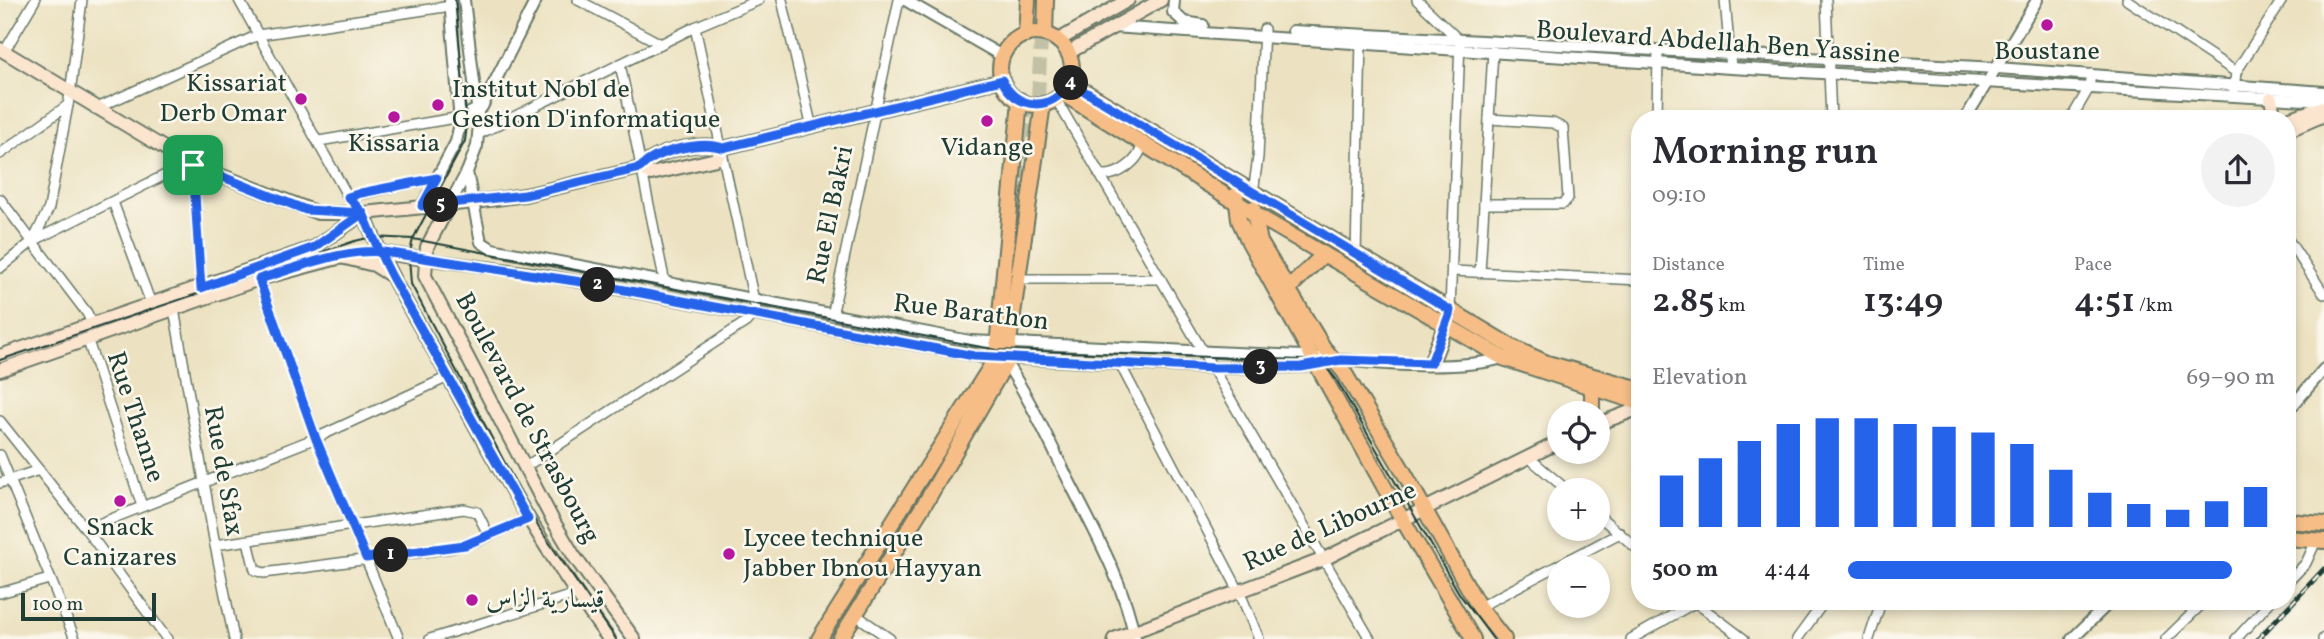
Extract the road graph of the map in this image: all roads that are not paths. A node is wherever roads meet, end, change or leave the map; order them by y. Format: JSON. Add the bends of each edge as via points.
{"nodes":[{"id":1,"x":35,"y":0,"type":"edge"},
{"id":2,"x":82,"y":0,"type":"edge"},
{"id":3,"x":239,"y":0,"type":"edge"},
{"id":4,"x":464,"y":0,"type":"edge"},
{"id":5,"x":536,"y":0,"type":"edge"},
{"id":6,"x":578,"y":0,"type":"edge"},
{"id":7,"x":759,"y":0,"type":"edge"},
{"id":8,"x":782,"y":0,"type":"edge"},
{"id":9,"x":899,"y":0,"type":"edge"},
{"id":10,"x":905,"y":0,"type":"edge"},
{"id":11,"x":1028,"y":0,"type":"edge"},
{"id":12,"x":1046,"y":0,"type":"edge"},
{"id":13,"x":1128,"y":0,"type":"edge"},
{"id":14,"x":1161,"y":0,"type":"edge"},
{"id":15,"x":1174,"y":0,"type":"edge"},
{"id":16,"x":1416,"y":0,"type":"edge"},
{"id":17,"x":1725,"y":0,"type":"edge"},
{"id":18,"x":1826,"y":0,"type":"edge"},
{"id":19,"x":2037,"y":0,"type":"edge"},
{"id":20,"x":2127,"y":0,"type":"edge"},
{"id":21,"x":2282,"y":0,"type":"edge"},
{"id":22,"x":451,"y":3,"type":"edge"},
{"id":23,"x":695,"y":27,"type":"junction"},
{"id":24,"x":1110,"y":27,"type":"junction"},
{"id":25,"x":1263,"y":32,"type":"junction"},
{"id":26,"x":258,"y":35,"type":"junction"},
{"id":27,"x":1026,"y":35,"type":"junction"},
{"id":28,"x":1051,"y":37,"type":"junction"},
{"id":29,"x":1361,"y":38,"type":"junction"},
{"id":30,"x":661,"y":44,"type":"junction"},
{"id":31,"x":1460,"y":45,"type":"junction"},
{"id":32,"x":1658,"y":50,"type":"junction"},
{"id":33,"x":2,"y":51,"type":"edge"},
{"id":34,"x":1493,"y":51,"type":"junction"},
{"id":35,"x":1068,"y":52,"type":"junction"},
{"id":36,"x":1002,"y":55,"type":"junction"},
{"id":37,"x":1730,"y":55,"type":"junction"},
{"id":38,"x":1828,"y":59,"type":"junction"},
{"id":39,"x":620,"y":64,"type":"junction"},
{"id":40,"x":1658,"y":64,"type":"junction"},
{"id":41,"x":1948,"y":65,"type":"junction"},
{"id":42,"x":1731,"y":68,"type":"junction"},
{"id":43,"x":1997,"y":68,"type":"junction"},
{"id":44,"x":2236,"y":72,"type":"junction"},
{"id":45,"x":1829,"y":74,"type":"junction"},
{"id":46,"x":2091,"y":74,"type":"junction"},
{"id":47,"x":2144,"y":78,"type":"junction"},
{"id":48,"x":1002,"y":80,"type":"junction"},
{"id":49,"x":1947,"y":80,"type":"junction"},
{"id":50,"x":1988,"y":82,"type":"junction"},
{"id":51,"x":474,"y":85,"type":"junction"},
{"id":52,"x":492,"y":88,"type":"junction"},
{"id":53,"x":2089,"y":88,"type":"junction"},
{"id":54,"x":2234,"y":92,"type":"junction"},
{"id":55,"x":2324,"y":92,"type":"edge"},
{"id":56,"x":2140,"y":93,"type":"junction"},
{"id":57,"x":1057,"y":94,"type":"junction"},
{"id":58,"x":2272,"y":99,"type":"junction"},
{"id":59,"x":69,"y":100,"type":"junction"},
{"id":60,"x":1020,"y":100,"type":"junction"},
{"id":61,"x":2324,"y":101,"type":"edge"},
{"id":62,"x":2324,"y":107,"type":"edge"},
{"id":63,"x":95,"y":108,"type":"junction"},
{"id":64,"x":1657,"y":110,"type":"edge"},
{"id":65,"x":1831,"y":110,"type":"edge"},
{"id":66,"x":1971,"y":110,"type":"edge"},
{"id":67,"x":2076,"y":110,"type":"edge"},
{"id":68,"x":2274,"y":110,"type":"edge"},
{"id":69,"x":478,"y":111,"type":"junction"},
{"id":70,"x":874,"y":111,"type":"junction"},
{"id":71,"x":2324,"y":115,"type":"edge"},
{"id":72,"x":461,"y":117,"type":"junction"},
{"id":73,"x":2296,"y":117,"type":"edge"},
{"id":74,"x":1489,"y":119,"type":"junction"},
{"id":75,"x":2296,"y":127,"type":"edge"},
{"id":76,"x":812,"y":128,"type":"junction"},
{"id":77,"x":479,"y":134,"type":"junction"},
{"id":78,"x":319,"y":141,"type":"junction"},
{"id":79,"x":1142,"y":144,"type":"junction"},
{"id":80,"x":723,"y":148,"type":"junction"},
{"id":81,"x":0,"y":154,"type":"edge"},
{"id":82,"x":191,"y":164,"type":"junction"},
{"id":83,"x":640,"y":168,"type":"junction"},
{"id":84,"x":467,"y":172,"type":"junction"},
{"id":85,"x":1100,"y":174,"type":"junction"},
{"id":86,"x":437,"y":178,"type":"junction"},
{"id":87,"x":1237,"y":184,"type":"junction"},
{"id":88,"x":1253,"y":193,"type":"junction"},
{"id":89,"x":348,"y":197,"type":"junction"},
{"id":90,"x":0,"y":199,"type":"edge"},
{"id":91,"x":1236,"y":201,"type":"junction"},
{"id":92,"x":113,"y":202,"type":"junction"},
{"id":93,"x":474,"y":202,"type":"junction"},
{"id":94,"x":1484,"y":204,"type":"junction"},
{"id":95,"x":449,"y":205,"type":"junction"},
{"id":96,"x":422,"y":206,"type":"junction"},
{"id":97,"x":1253,"y":211,"type":"junction"},
{"id":98,"x":363,"y":213,"type":"junction"},
{"id":99,"x":33,"y":241,"type":"junction"},
{"id":100,"x":2296,"y":251,"type":"edge"},
{"id":101,"x":379,"y":252,"type":"junction"},
{"id":102,"x":1324,"y":254,"type":"junction"},
{"id":103,"x":1356,"y":255,"type":"junction"},
{"id":104,"x":338,"y":258,"type":"junction"},
{"id":105,"x":425,"y":259,"type":"junction"},
{"id":106,"x":0,"y":268,"type":"edge"},
{"id":107,"x":1453,"y":271,"type":"junction"},
{"id":108,"x":1480,"y":273,"type":"junction"},
{"id":109,"x":392,"y":277,"type":"junction"},
{"id":110,"x":259,"y":279,"type":"junction"},
{"id":111,"x":1019,"y":279,"type":"junction"},
{"id":112,"x":1161,"y":279,"type":"junction"},
{"id":113,"x":1631,"y":280,"type":"edge"},
{"id":114,"x":665,"y":284,"type":"junction"},
{"id":115,"x":201,"y":288,"type":"junction"},
{"id":116,"x":1288,"y":289,"type":"junction"},
{"id":117,"x":2324,"y":294,"type":"edge"},
{"id":118,"x":756,"y":300,"type":"junction"},
{"id":119,"x":152,"y":306,"type":"junction"},
{"id":120,"x":174,"y":309,"type":"junction"},
{"id":121,"x":753,"y":315,"type":"junction"},
{"id":122,"x":832,"y":316,"type":"junction"},
{"id":123,"x":1448,"y":317,"type":"junction"},
{"id":124,"x":93,"y":325,"type":"junction"},
{"id":125,"x":88,"y":341,"type":"junction"},
{"id":126,"x":1206,"y":353,"type":"junction"},
{"id":127,"x":1003,"y":354,"type":"junction"},
{"id":128,"x":0,"y":355,"type":"edge"},
{"id":129,"x":1503,"y":358,"type":"junction"},
{"id":130,"x":1315,"y":360,"type":"junction"},
{"id":131,"x":1335,"y":361,"type":"junction"},
{"id":132,"x":1431,"y":363,"type":"junction"},
{"id":133,"x":1120,"y":364,"type":"junction"},
{"id":134,"x":1214,"y":368,"type":"junction"},
{"id":135,"x":2324,"y":369,"type":"edge"},
{"id":136,"x":0,"y":370,"type":"edge"},
{"id":137,"x":448,"y":377,"type":"junction"},
{"id":138,"x":1591,"y":389,"type":"junction"},
{"id":139,"x":1631,"y":396,"type":"edge"},
{"id":140,"x":1631,"y":398,"type":"edge"},
{"id":141,"x":1592,"y":401,"type":"edge"},
{"id":142,"x":2296,"y":402,"type":"edge"},
{"id":143,"x":1631,"y":404,"type":"edge"},
{"id":144,"x":1610,"y":419,"type":"edge"},
{"id":145,"x":0,"y":421,"type":"edge"},
{"id":146,"x":316,"y":439,"type":"junction"},
{"id":147,"x":1547,"y":448,"type":"edge"},
{"id":148,"x":0,"y":455,"type":"edge"},
{"id":149,"x":1528,"y":457,"type":"junction"},
{"id":150,"x":525,"y":467,"type":"junction"},
{"id":151,"x":39,"y":470,"type":"junction"},
{"id":152,"x":1553,"y":478,"type":"edge"},
{"id":153,"x":5,"y":482,"type":"edge"},
{"id":154,"x":204,"y":482,"type":"junction"},
{"id":155,"x":142,"y":506,"type":"junction"},
{"id":156,"x":1423,"y":510,"type":"junction"},
{"id":157,"x":528,"y":519,"type":"junction"},
{"id":158,"x":1404,"y":520,"type":"junction"},
{"id":159,"x":2296,"y":522,"type":"edge"},
{"id":160,"x":2324,"y":524,"type":"edge"},
{"id":161,"x":353,"y":525,"type":"junction"},
{"id":162,"x":1610,"y":525,"type":"edge"},
{"id":163,"x":86,"y":529,"type":"junction"},
{"id":164,"x":1620,"y":533,"type":"junction"},
{"id":165,"x":489,"y":536,"type":"junction"},
{"id":166,"x":2296,"y":539,"type":"edge"},
{"id":167,"x":248,"y":541,"type":"junction"},
{"id":168,"x":2320,"y":541,"type":"edge"},
{"id":169,"x":1631,"y":543,"type":"edge"},
{"id":170,"x":215,"y":545,"type":"junction"},
{"id":171,"x":366,"y":558,"type":"junction"},
{"id":172,"x":1324,"y":559,"type":"junction"},
{"id":173,"x":2296,"y":574,"type":"edge"},
{"id":174,"x":50,"y":579,"type":"junction"},
{"id":175,"x":0,"y":593,"type":"edge"},
{"id":176,"x":1240,"y":593,"type":"junction"},
{"id":177,"x":576,"y":594,"type":"junction"},
{"id":178,"x":1479,"y":607,"type":"junction"},
{"id":179,"x":1682,"y":610,"type":"edge"},
{"id":180,"x":1706,"y":610,"type":"edge"},
{"id":181,"x":1818,"y":610,"type":"edge"},
{"id":182,"x":1878,"y":610,"type":"edge"},
{"id":183,"x":2102,"y":610,"type":"edge"},
{"id":184,"x":2196,"y":610,"type":"edge"},
{"id":185,"x":2263,"y":610,"type":"edge"},
{"id":186,"x":856,"y":615,"type":"junction"},
{"id":187,"x":1135,"y":635,"type":"edge"},
{"id":188,"x":75,"y":639,"type":"edge"},
{"id":189,"x":167,"y":639,"type":"edge"},
{"id":190,"x":234,"y":639,"type":"edge"},
{"id":191,"x":399,"y":639,"type":"edge"},
{"id":192,"x":430,"y":639,"type":"edge"},
{"id":193,"x":609,"y":639,"type":"edge"},
{"id":194,"x":634,"y":639,"type":"edge"},
{"id":195,"x":819,"y":639,"type":"edge"},
{"id":196,"x":825,"y":639,"type":"edge"},
{"id":197,"x":833,"y":639,"type":"edge"},
{"id":198,"x":840,"y":639,"type":"edge"},
{"id":199,"x":890,"y":639,"type":"edge"},
{"id":200,"x":1114,"y":639,"type":"edge"},
{"id":201,"x":1259,"y":639,"type":"edge"},
{"id":202,"x":1370,"y":639,"type":"edge"},
{"id":203,"x":1473,"y":639,"type":"edge"},
{"id":204,"x":1504,"y":639,"type":"edge"},
{"id":205,"x":1631,"y":639,"type":"edge"},
{"id":206,"x":1744,"y":639,"type":"edge"},
{"id":207,"x":1797,"y":639,"type":"edge"},
{"id":208,"x":1869,"y":639,"type":"edge"},
{"id":209,"x":2071,"y":639,"type":"edge"},
{"id":210,"x":2166,"y":639,"type":"edge"},
{"id":211,"x":2236,"y":639,"type":"edge"}],
"edges":[{"from":1,"to":33,"type":"street"},
{"from":2,"to":59,"type":"street"},
{"from":3,"to":26,"type":"street","name":"Boulevard de Strasbourg"},
{"from":4,"to":51,"type":"street"},
{"from":5,"to":52,"type":"street"},
{"from":6,"to":30,"type":"street"},
{"from":7,"to":23,"type":"street"},
{"from":8,"to":76,"type":"street"},
{"from":9,"to":70,"type":"street","name":"Rue El Bakri"},
{"from":10,"to":36,"type":"street"},
{"from":11,"to":27,"type":"main road"},
{"from":12,"to":28,"type":"main road"},
{"from":13,"to":28,"type":"main road"},
{"from":14,"to":24,"type":"main road"},
{"from":15,"to":25,"type":"street","name":"Boulevard Abdellah Ben Yassine","via":[[1173,12],[1184,22]]},
{"from":16,"to":31,"type":"street"},
{"from":17,"to":37,"type":"street"},
{"from":18,"to":38,"type":"street"},
{"from":19,"to":43,"type":"street"},
{"from":20,"to":44,"type":"street"},
{"from":21,"to":44,"type":"street"},
{"from":22,"to":26,"type":"street"},
{"from":22,"to":72,"type":"street"},
{"from":23,"to":30,"type":"street"},
{"from":23,"to":80,"type":"street"},
{"from":24,"to":25,"type":"street","name":"Boulevard Abdellah Ben Yassine"},
{"from":24,"to":35,"type":"main road"},
{"from":25,"to":29,"type":"street","name":"Boulevard Abdellah Ben Yassine"},
{"from":25,"to":88,"type":"street"},
{"from":26,"to":63,"type":"street"},
{"from":26,"to":78,"type":"street","name":"Boulevard de Strasbourg"},
{"from":27,"to":28,"type":"main road"},
{"from":27,"to":36,"type":"main road","via":[[1013,41]]},
{"from":28,"to":35,"type":"main road"},
{"from":29,"to":31,"type":"street","name":"Boulevard Abdellah Ben Yassine"},
{"from":29,"to":103,"type":"street"},
{"from":30,"to":39,"type":"street"},
{"from":31,"to":32,"type":"street","name":"Boulevard Abdellah Ben Yassine"},
{"from":31,"to":34,"type":"street","name":"Boulevard Abdellah Ben Yassine"},
{"from":31,"to":107,"type":"street"},
{"from":32,"to":37,"type":"street","name":"Boulevard Abdellah Ben Yassine"},
{"from":32,"to":40,"type":"street"},
{"from":33,"to":59,"type":"main road"},
{"from":34,"to":40,"type":"street","name":"Boulevard Abdellah Ben Yassine"},
{"from":34,"to":74,"type":"street"},
{"from":35,"to":57,"type":"main road","via":[[1071,65]]},
{"from":36,"to":48,"type":"main road"},
{"from":37,"to":38,"type":"street","name":"Boulevard Abdellah Ben Yassine"},
{"from":37,"to":42,"type":"street"},
{"from":38,"to":41,"type":"street","name":"Boulevard Abdellah Ben Yassine"},
{"from":38,"to":45,"type":"street"},
{"from":39,"to":77,"type":"street"},
{"from":39,"to":83,"type":"street"},
{"from":40,"to":42,"type":"street","name":"Boulevard Abdellah Ben Yassine"},
{"from":40,"to":64,"type":"street"},
{"from":41,"to":43,"type":"street","name":"Boulevard Abdellah Ben Yassine"},
{"from":41,"to":49,"type":"street"},
{"from":42,"to":45,"type":"street","name":"Boulevard Abdellah Ben Yassine"},
{"from":43,"to":46,"type":"street","name":"Boulevard Abdellah Ben Yassine"},
{"from":43,"to":50,"type":"street"},
{"from":44,"to":54,"type":"street"},
{"from":45,"to":49,"type":"street","name":"Boulevard Abdellah Ben Yassine"},
{"from":45,"to":65,"type":"street"},
{"from":46,"to":47,"type":"street","name":"Boulevard Abdellah Ben Yassine"},
{"from":46,"to":53,"type":"street"},
{"from":47,"to":54,"type":"street","name":"Boulevard Abdellah Ben Yassine"},
{"from":47,"to":56,"type":"street"},
{"from":48,"to":60,"type":"main road"},
{"from":48,"to":70,"type":"main road"},
{"from":49,"to":50,"type":"street","name":"Boulevard Abdellah Ben Yassine"},
{"from":50,"to":53,"type":"street","name":"Boulevard Abdellah Ben Yassine"},
{"from":50,"to":66,"type":"street"},
{"from":51,"to":52,"type":"street"},
{"from":51,"to":69,"type":"street"},
{"from":52,"to":69,"type":"street"},
{"from":53,"to":56,"type":"street","name":"Boulevard Abdellah Ben Yassine"},
{"from":53,"to":67,"type":"street"},
{"from":54,"to":55,"type":"street","name":"Boulevard Abdellah Ben Yassine"},
{"from":54,"to":56,"type":"street","name":"Boulevard Abdellah Ben Yassine"},
{"from":54,"to":58,"type":"street","name":"Boulevard Abdellah Ben Yassine"},
{"from":57,"to":60,"type":"main road"},
{"from":57,"to":79,"type":"main road"},
{"from":57,"to":85,"type":"street"},
{"from":57,"to":87,"type":"main road"},
{"from":57,"to":111,"type":"main road"},
{"from":58,"to":61,"type":"street","name":"Boulevard Abdellah Ben Yassine"},
{"from":58,"to":68,"type":"main road"},
{"from":59,"to":63,"type":"main road"},
{"from":59,"to":81,"type":"street"},
{"from":59,"to":99,"type":"street","via":[[49,208]]},
{"from":60,"to":127,"type":"main road"},
{"from":62,"to":73,"type":"main road"},
{"from":63,"to":82,"type":"main road"},
{"from":69,"to":72,"type":"street"},
{"from":69,"to":77,"type":"street"},
{"from":70,"to":76,"type":"main road"},
{"from":70,"to":122,"type":"street","name":"Rue El Bakri"},
{"from":71,"to":75,"type":"main road"},
{"from":72,"to":78,"type":"street"},
{"from":72,"to":86,"type":"street","via":[[456,142]]},
{"from":74,"to":94,"type":"street"},
{"from":74,"to":94,"type":"street","via":[[1553,123],[1563,128],[1568,198],[1563,204],[1551,205]]},
{"from":76,"to":80,"type":"main road"},
{"from":77,"to":84,"type":"street"},
{"from":78,"to":89,"type":"street","name":"Boulevard de Strasbourg"},
{"from":79,"to":85,"type":"street","via":[[1138,155],[1118,172]]},
{"from":79,"to":91,"type":"main road"},
{"from":80,"to":83,"type":"main road","via":[[716,159],[651,174]]},
{"from":80,"to":118,"type":"street"},
{"from":82,"to":92,"type":"street"},
{"from":82,"to":98,"type":"main road","via":[[306,210]]},
{"from":82,"to":115,"type":"street"},
{"from":83,"to":93,"type":"main road"},
{"from":83,"to":114,"type":"street"},
{"from":84,"to":93,"type":"street","name":"Rue Barathon"},
{"from":84,"to":95,"type":"street"},
{"from":85,"to":112,"type":"street"},
{"from":86,"to":89,"type":"street"},
{"from":86,"to":96,"type":"street"},
{"from":87,"to":88,"type":"main road"},
{"from":87,"to":91,"type":"main road"},
{"from":88,"to":97,"type":"main road"},
{"from":88,"to":103,"type":"main road"},
{"from":89,"to":98,"type":"street","name":"Boulevard de Strasbourg"},
{"from":90,"to":99,"type":"street"},
{"from":91,"to":97,"type":"main road"},
{"from":91,"to":130,"type":"main road","via":[[1248,242]]},
{"from":92,"to":99,"type":"street"},
{"from":92,"to":119,"type":"street"},
{"from":93,"to":95,"type":"main road"},
{"from":93,"to":114,"type":"street","name":"Rue Barathon","via":[[481,242],[492,249]]},
{"from":94,"to":108,"type":"street"},
{"from":95,"to":96,"type":"main road"},
{"from":95,"to":105,"type":"main road","via":[[431,236]]},
{"from":96,"to":98,"type":"main road"},
{"from":97,"to":102,"type":"main road"},
{"from":97,"to":116,"type":"main road","via":[[1260,242]]},
{"from":98,"to":101,"type":"main road","name":"Boulevard de Strasbourg"},
{"from":98,"to":115,"type":"main road","via":[[315,247]]},
{"from":99,"to":106,"type":"street"},
{"from":99,"to":124,"type":"street"},
{"from":100,"to":117,"type":"street"},
{"from":101,"to":104,"type":"main road"},
{"from":101,"to":105,"type":"main road"},
{"from":101,"to":109,"type":"main road","name":"Boulevard de Strasbourg"},
{"from":102,"to":116,"type":"main road"},
{"from":102,"to":123,"type":"main road"},
{"from":103,"to":123,"type":"main road"},
{"from":104,"to":109,"type":"main road","via":[[374,265]]},
{"from":104,"to":110,"type":"main road"},
{"from":105,"to":121,"type":"street","via":[[532,273]]},
{"from":105,"to":150,"type":"main road","name":"Boulevard de Strasbourg","via":[[425,276]]},
{"from":107,"to":108,"type":"street"},
{"from":107,"to":123,"type":"street"},
{"from":108,"to":113,"type":"street"},
{"from":109,"to":137,"type":"main road","name":"Boulevard de Strasbourg"},
{"from":110,"to":120,"type":"main road"},
{"from":110,"to":146,"type":"street"},
{"from":111,"to":112,"type":"street"},
{"from":111,"to":127,"type":"main road"},
{"from":112,"to":126,"type":"street"},
{"from":114,"to":118,"type":"street","name":"Rue Barathon"},
{"from":115,"to":119,"type":"main road"},
{"from":116,"to":131,"type":"main road"},
{"from":118,"to":121,"type":"street"},
{"from":118,"to":122,"type":"street","name":"Rue Barathon"},
{"from":119,"to":124,"type":"main road"},
{"from":120,"to":125,"type":"main road"},
{"from":120,"to":154,"type":"street","name":"Rue de Sfax"},
{"from":121,"to":127,"type":"street"},
{"from":121,"to":150,"type":"street"},
{"from":122,"to":127,"type":"street","name":"Rue Barathon"},
{"from":123,"to":129,"type":"main road"},
{"from":123,"to":132,"type":"main road"},
{"from":123,"to":139,"type":"main road"},
{"from":124,"to":128,"type":"main road"},
{"from":125,"to":136,"type":"main road"},
{"from":125,"to":155,"type":"street","name":"Rue Thanne"},
{"from":126,"to":127,"type":"street","name":"Rue Barathon"},
{"from":126,"to":130,"type":"street","name":"Rue Barathon"},
{"from":126,"to":134,"type":"street"},
{"from":127,"to":133,"type":"street"},
{"from":127,"to":186,"type":"main road"},
{"from":127,"to":187,"type":"street","via":[[1089,520]]},
{"from":127,"to":195,"type":"main road"},
{"from":129,"to":132,"type":"street"},
{"from":129,"to":138,"type":"main road"},
{"from":130,"to":131,"type":"street"},
{"from":130,"to":134,"type":"street","via":[[1301,367]]},
{"from":130,"to":158,"type":"main road"},
{"from":131,"to":132,"type":"street"},
{"from":131,"to":156,"type":"main road"},
{"from":133,"to":134,"type":"street"},
{"from":133,"to":176,"type":"street"},
{"from":134,"to":172,"type":"street"},
{"from":135,"to":142,"type":"street"},
{"from":137,"to":146,"type":"street"},
{"from":137,"to":157,"type":"main road","name":"Boulevard de Strasbourg"},
{"from":138,"to":140,"type":"main road"},
{"from":138,"to":141,"type":"main road"},
{"from":143,"to":144,"type":"main road"},
{"from":145,"to":151,"type":"street"},
{"from":146,"to":154,"type":"street"},
{"from":146,"to":161,"type":"street"},
{"from":147,"to":149,"type":"main road","name":"Rue de Libourne"},
{"from":148,"to":153,"type":"street"},
{"from":149,"to":152,"type":"street"},
{"from":149,"to":156,"type":"main road","name":"Rue de Libourne"},
{"from":150,"to":194,"type":"main road","name":"Boulevard de Strasbourg","via":[[574,556]]},
{"from":151,"to":153,"type":"street"},
{"from":151,"to":163,"type":"street"},
{"from":153,"to":174,"type":"street"},
{"from":154,"to":155,"type":"street"},
{"from":154,"to":170,"type":"street","name":"Rue de Sfax"},
{"from":155,"to":163,"type":"street"},
{"from":156,"to":158,"type":"main road","name":"Rue de Libourne"},
{"from":156,"to":178,"type":"main road"},
{"from":157,"to":165,"type":"street"},
{"from":157,"to":177,"type":"main road","name":"Boulevard de Strasbourg"},
{"from":158,"to":172,"type":"main road","name":"Rue de Libourne"},
{"from":158,"to":203,"type":"main road"},
{"from":159,"to":160,"type":"main road"},
{"from":161,"to":165,"type":"street","via":[[469,509],[477,512]]},
{"from":161,"to":167,"type":"street"},
{"from":161,"to":171,"type":"street"},
{"from":162,"to":164,"type":"street"},
{"from":163,"to":189,"type":"street"},
{"from":164,"to":169,"type":"street"},
{"from":164,"to":178,"type":"street"},
{"from":165,"to":171,"type":"street","via":[[453,548]]},
{"from":166,"to":168,"type":"main road"},
{"from":167,"to":170,"type":"street"},
{"from":167,"to":171,"type":"street","via":[[257,573]]},
{"from":168,"to":173,"type":"street"},
{"from":170,"to":190,"type":"street","name":"Rue de Sfax"},
{"from":171,"to":191,"type":"street"},
{"from":172,"to":176,"type":"main road","name":"Rue de Libourne"},
{"from":172,"to":202,"type":"street"},
{"from":174,"to":175,"type":"street"},
{"from":174,"to":188,"type":"street"},
{"from":176,"to":187,"type":"main road","name":"Rue de Libourne"},
{"from":176,"to":201,"type":"street"},
{"from":177,"to":192,"type":"street"},
{"from":177,"to":193,"type":"main road","name":"Boulevard de Strasbourg"},
{"from":178,"to":204,"type":"main road"},
{"from":179,"to":205,"type":"street"},
{"from":180,"to":206,"type":"street"},
{"from":181,"to":207,"type":"street"},
{"from":182,"to":208,"type":"street"},
{"from":183,"to":209,"type":"street"},
{"from":184,"to":210,"type":"street"},
{"from":185,"to":211,"type":"street"},
{"from":186,"to":198,"type":"main road"},
{"from":186,"to":199,"type":"street"},
{"from":187,"to":200,"type":"main road","name":"Rue de Libourne"},
{"from":196,"to":197,"type":"main road","via":[[977,402]]}]}
